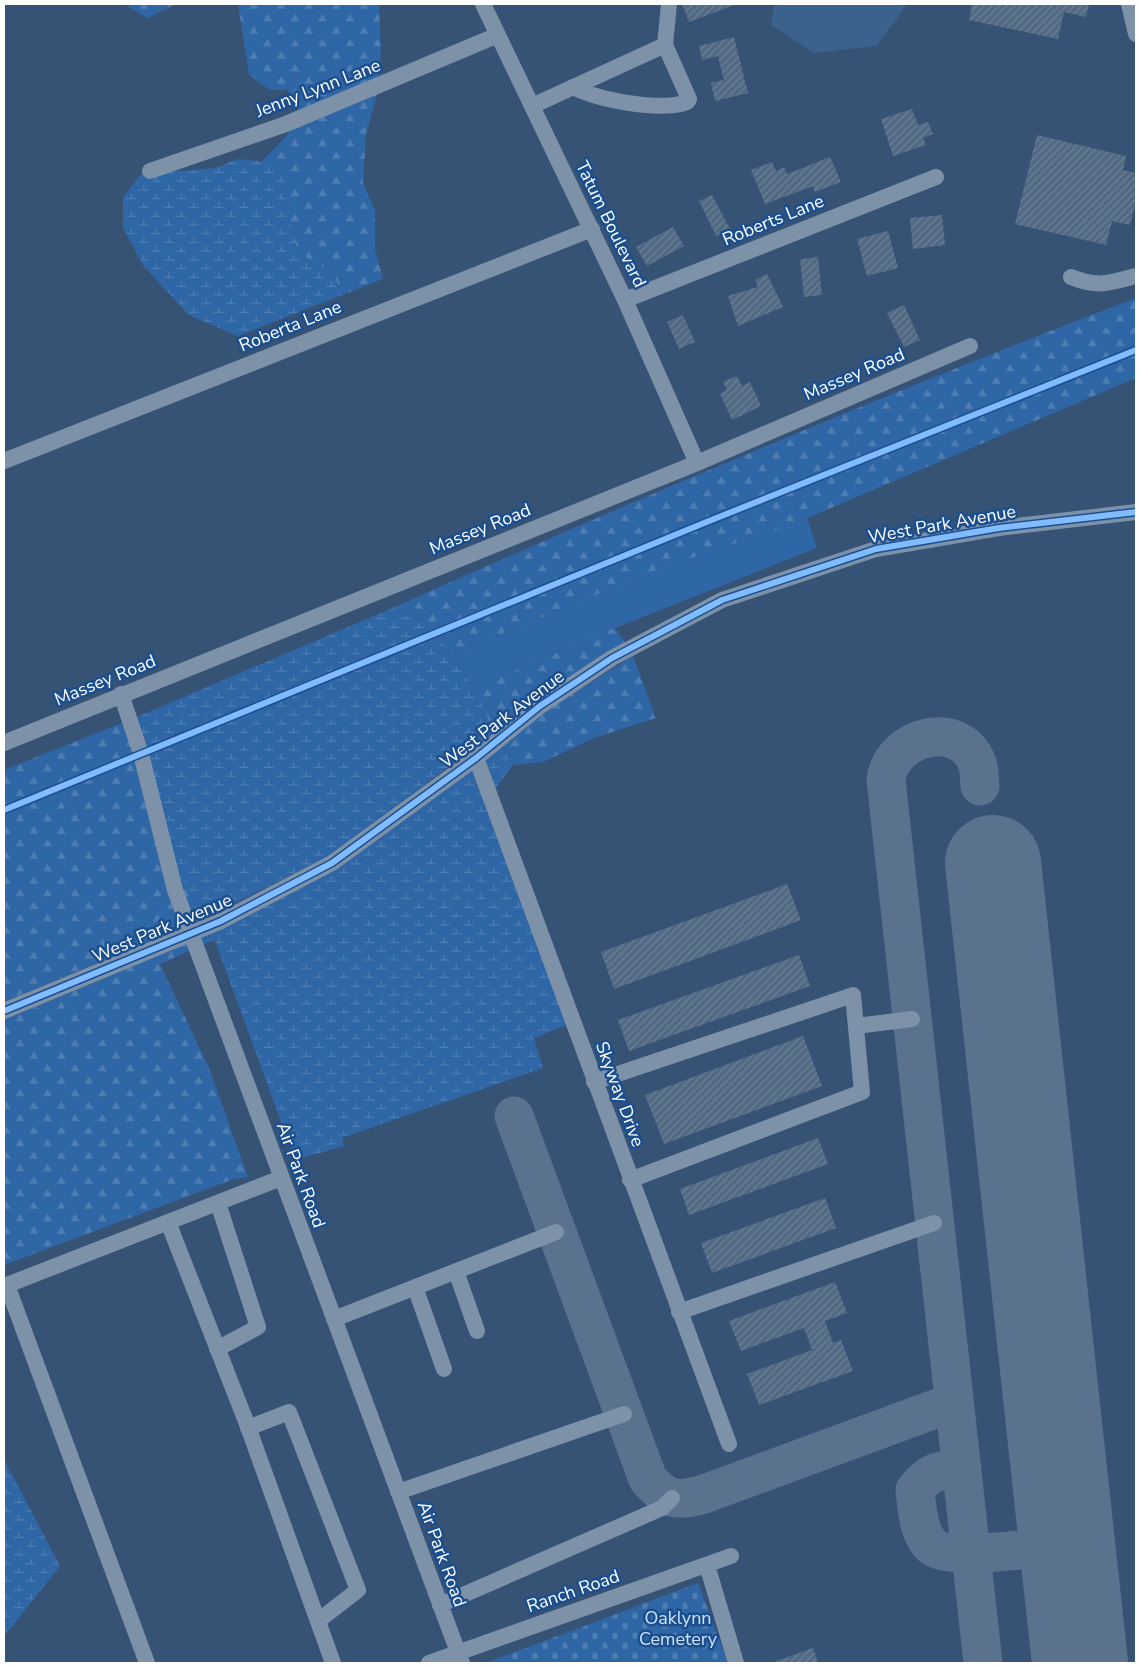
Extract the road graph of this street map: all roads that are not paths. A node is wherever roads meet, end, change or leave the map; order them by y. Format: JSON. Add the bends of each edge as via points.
{"nodes":[{"id":1,"x":483,"y":4,"type":"edge"},
{"id":2,"x":669,"y":4,"type":"edge"},
{"id":3,"x":1129,"y":4,"type":"edge"},
{"id":4,"x":1136,"y":34,"type":"edge"},
{"id":5,"x":498,"y":35,"type":"junction"},
{"id":6,"x":665,"y":44,"type":"junction"},
{"id":7,"x":573,"y":87,"type":"junction"},
{"id":8,"x":532,"y":106,"type":"junction"},
{"id":9,"x":150,"y":171,"type":"dead end"},
{"id":10,"x":936,"y":177,"type":"dead end"},
{"id":11,"x":592,"y":229,"type":"junction"},
{"id":12,"x":1136,"y":276,"type":"edge"},
{"id":13,"x":1071,"y":277,"type":"dead end"},
{"id":14,"x":625,"y":300,"type":"junction"},
{"id":15,"x":970,"y":346,"type":"dead end"},
{"id":16,"x":4,"y":461,"type":"edge"},
{"id":17,"x":697,"y":463,"type":"junction"},
{"id":18,"x":1136,"y":512,"type":"edge"},
{"id":19,"x":121,"y":694,"type":"junction"},
{"id":20,"x":4,"y":743,"type":"edge"},
{"id":21,"x":476,"y":758,"type":"junction"},
{"id":22,"x":190,"y":934,"type":"junction"},
{"id":23,"x":4,"y":1011,"type":"edge"},
{"id":24,"x":912,"y":1019,"type":"dead end"},
{"id":25,"x":856,"y":1026,"type":"junction"},
{"id":26,"x":594,"y":1082,"type":"junction"},
{"id":27,"x":281,"y":1178,"type":"junction"},
{"id":28,"x":630,"y":1180,"type":"junction"},
{"id":29,"x":218,"y":1203,"type":"junction"},
{"id":30,"x":168,"y":1222,"type":"junction"},
{"id":31,"x":934,"y":1223,"type":"dead end"},
{"id":32,"x":556,"y":1232,"type":"dead end"},
{"id":33,"x":456,"y":1271,"type":"junction"},
{"id":34,"x":415,"y":1287,"type":"junction"},
{"id":35,"x":679,"y":1312,"type":"junction"},
{"id":36,"x":334,"y":1319,"type":"junction"},
{"id":37,"x":477,"y":1331,"type":"dead end"},
{"id":38,"x":217,"y":1348,"type":"junction"},
{"id":39,"x":444,"y":1368,"type":"dead end"},
{"id":40,"x":624,"y":1414,"type":"dead end"},
{"id":41,"x":248,"y":1428,"type":"junction"},
{"id":42,"x":728,"y":1444,"type":"dead end"},
{"id":43,"x":398,"y":1492,"type":"junction"},
{"id":44,"x":672,"y":1498,"type":"dead end"},
{"id":45,"x":731,"y":1556,"type":"dead end"},
{"id":46,"x":707,"y":1565,"type":"junction"},
{"id":47,"x":440,"y":1605,"type":"junction"},
{"id":48,"x":318,"y":1621,"type":"junction"},
{"id":49,"x":460,"y":1658,"type":"edge"},
{"id":50,"x":146,"y":1663,"type":"edge"},
{"id":51,"x":333,"y":1663,"type":"edge"},
{"id":52,"x":429,"y":1663,"type":"edge"},
{"id":53,"x":736,"y":1663,"type":"edge"}],
"edges":[{"from":1,"to":5,"type":"street","name":"Tatum Boulevard"},
{"from":2,"to":6,"type":"street"},
{"from":3,"to":4,"type":"street"},
{"from":5,"to":8,"type":"street","name":"Tatum Boulevard"},
{"from":5,"to":9,"type":"street","name":"Jenny Lynn Lane","via":[[286,124]]},
{"from":6,"to":7,"type":"street"},
{"from":6,"to":7,"type":"street","via":[[689,99],[687,102],[622,103],[583,93]]},
{"from":7,"to":8,"type":"street"},
{"from":8,"to":11,"type":"street","name":"Tatum Boulevard"},
{"from":10,"to":14,"type":"street","name":"Roberts Lane"},
{"from":11,"to":14,"type":"street","name":"Tatum Boulevard"},
{"from":11,"to":16,"type":"street","name":"Roberta Lane"},
{"from":12,"to":13,"type":"street","via":[[1105,284],[1091,284]]},
{"from":14,"to":17,"type":"street","name":"Tatum Boulevard"},
{"from":15,"to":17,"type":"street","name":"Massey Road"},
{"from":17,"to":19,"type":"street","name":"Massey Road"},
{"from":18,"to":21,"type":"street","name":"West Park Avenue","via":[[999,528],[876,549],[722,600],[612,658],[540,706]]},
{"from":19,"to":20,"type":"street","name":"Massey Road"},
{"from":19,"to":22,"type":"street","name":"Air Park Road","via":[[142,754],[175,890]]},
{"from":21,"to":22,"type":"street","name":"West Park Avenue","via":[[332,863],[222,921]]},
{"from":21,"to":26,"type":"street","name":"Skyway Drive"},
{"from":22,"to":23,"type":"street","name":"West Park Avenue"},
{"from":22,"to":27,"type":"street","name":"Air Park Road"},
{"from":24,"to":25,"type":"street"},
{"from":25,"to":26,"type":"street","via":[[853,995]]},
{"from":25,"to":28,"type":"street","via":[[862,1092]]},
{"from":26,"to":28,"type":"street","name":"Skyway Drive"},
{"from":27,"to":29,"type":"street"},
{"from":27,"to":36,"type":"street","name":"Air Park Road"},
{"from":28,"to":35,"type":"street","name":"Skyway Drive"},
{"from":29,"to":30,"type":"street"},
{"from":29,"to":38,"type":"street","via":[[258,1327]]},
{"from":30,"to":38,"type":"street"},
{"from":30,"to":50,"type":"street","via":[[7,1285]]},
{"from":31,"to":35,"type":"street"},
{"from":32,"to":33,"type":"street"},
{"from":33,"to":34,"type":"street"},
{"from":33,"to":37,"type":"street"},
{"from":34,"to":36,"type":"street"},
{"from":34,"to":39,"type":"street"},
{"from":35,"to":42,"type":"street","name":"Skyway Drive"},
{"from":36,"to":43,"type":"street","name":"Air Park Road"},
{"from":38,"to":41,"type":"street"},
{"from":40,"to":43,"type":"street"},
{"from":41,"to":48,"type":"street"},
{"from":41,"to":48,"type":"street","via":[[289,1412],[358,1590]]},
{"from":43,"to":47,"type":"street","name":"Air Park Road"},
{"from":44,"to":47,"type":"street","via":[[662,1508]]},
{"from":45,"to":46,"type":"street","name":"Ranch Road"},
{"from":46,"to":49,"type":"street","name":"Ranch Road"},
{"from":46,"to":53,"type":"street"},
{"from":47,"to":49,"type":"street","name":"Air Park Road"},
{"from":48,"to":51,"type":"street"},
{"from":49,"to":52,"type":"street","name":"Ranch Road"}]}
